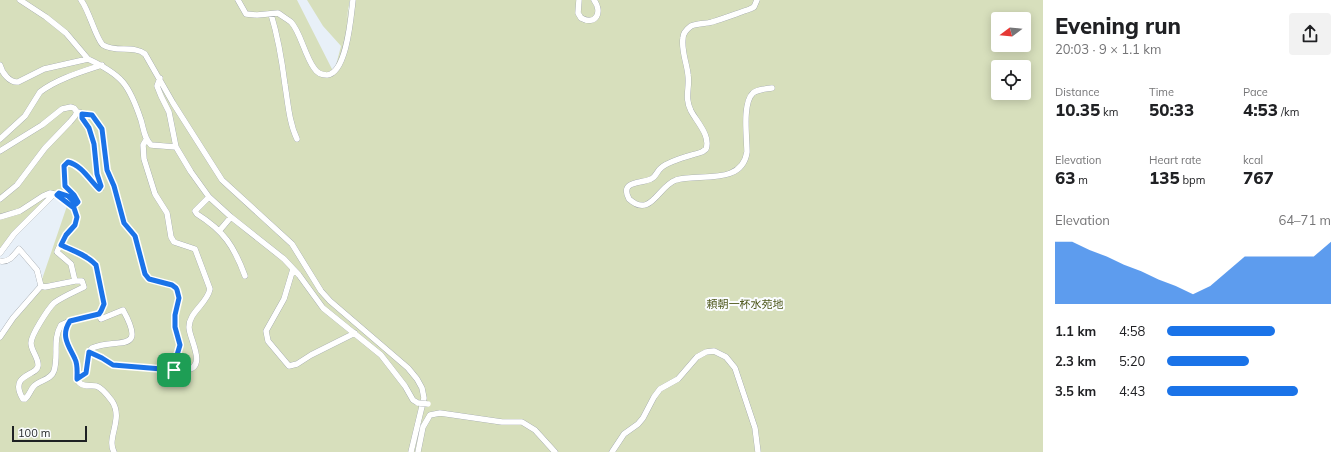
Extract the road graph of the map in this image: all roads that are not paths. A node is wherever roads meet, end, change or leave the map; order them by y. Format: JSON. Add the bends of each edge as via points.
{"nodes":[{"id":1,"x":20,"y":0,"type":"edge"},
{"id":2,"x":82,"y":0,"type":"edge"},
{"id":3,"x":238,"y":0,"type":"edge"},
{"id":4,"x":352,"y":0,"type":"edge"},
{"id":5,"x":579,"y":0,"type":"edge"},
{"id":6,"x":594,"y":0,"type":"edge"},
{"id":7,"x":757,"y":0,"type":"edge"},
{"id":8,"x":271,"y":14,"type":"junction"},
{"id":9,"x":88,"y":59,"type":"junction"},
{"id":10,"x":0,"y":65,"type":"edge"},
{"id":11,"x":102,"y":65,"type":"junction"},
{"id":12,"x":160,"y":78,"type":"junction"},
{"id":13,"x":772,"y":88,"type":"dead end"},
{"id":14,"x":80,"y":113,"type":"junction"},
{"id":15,"x":0,"y":139,"type":"edge"},
{"id":16,"x":297,"y":139,"type":"dead end"},
{"id":17,"x":146,"y":140,"type":"junction"},
{"id":18,"x":176,"y":147,"type":"junction"},
{"id":19,"x":0,"y":151,"type":"edge"},
{"id":20,"x":55,"y":195,"type":"junction"},
{"id":21,"x":209,"y":197,"type":"junction"},
{"id":22,"x":0,"y":199,"type":"edge"},
{"id":23,"x":0,"y":217,"type":"edge"},
{"id":24,"x":231,"y":218,"type":"junction"},
{"id":25,"x":220,"y":230,"type":"junction"},
{"id":26,"x":61,"y":245,"type":"junction"},
{"id":27,"x":0,"y":253,"type":"edge"},
{"id":28,"x":0,"y":261,"type":"edge"},
{"id":29,"x":293,"y":269,"type":"junction"},
{"id":30,"x":246,"y":276,"type":"dead end"},
{"id":31,"x":75,"y":281,"type":"junction"},
{"id":32,"x":41,"y":286,"type":"junction"},
{"id":33,"x":99,"y":314,"type":"junction"},
{"id":34,"x":70,"y":321,"type":"junction"},
{"id":35,"x":355,"y":333,"type":"junction"},
{"id":36,"x":0,"y":337,"type":"edge"},
{"id":37,"x":89,"y":352,"type":"junction"},
{"id":38,"x":174,"y":370,"type":"junction"},
{"id":39,"x":77,"y":379,"type":"junction"},
{"id":40,"x":428,"y":404,"type":"dead end"},
{"id":41,"x":114,"y":452,"type":"edge"},
{"id":42,"x":411,"y":452,"type":"edge"},
{"id":43,"x":418,"y":452,"type":"edge"},
{"id":44,"x":554,"y":452,"type":"edge"},
{"id":45,"x":612,"y":452,"type":"edge"},
{"id":46,"x":758,"y":452,"type":"edge"}],
"edges":[{"from":1,"to":9,"type":"street","via":[[66,33]]},
{"from":2,"to":12,"type":"street","via":[[103,44],[113,48],[141,50]]},
{"from":3,"to":8,"type":"street","via":[[246,14]]},
{"from":4,"to":8,"type":"street","via":[[347,44],[334,72],[329,75],[318,73],[314,69],[292,23],[278,13]]},
{"from":5,"to":6,"type":"street","via":[[578,13],[581,18],[590,20],[594,19],[599,9]]},
{"from":7,"to":13,"type":"street","via":[[750,9],[712,22],[693,25],[685,32],[684,58],[688,76],[686,98],[707,141],[706,149],[666,165],[652,179],[632,184],[627,193],[629,199],[639,205],[647,205],[674,181],[725,175],[742,167],[747,152],[748,103],[753,93]]},
{"from":8,"to":16,"type":"street","via":[[278,39],[292,129]]},
{"from":9,"to":10,"type":"street","via":[[44,70],[18,82],[11,81]]},
{"from":9,"to":11,"type":"street"},
{"from":11,"to":15,"type":"street","via":[[55,83],[40,92],[25,116]]},
{"from":11,"to":17,"type":"street","via":[[126,84],[142,121]]},
{"from":12,"to":18,"type":"street","via":[[157,86],[169,112]]},
{"from":12,"to":42,"type":"street","via":[[222,180],[292,244],[330,301],[408,368],[417,379],[424,398]]},
{"from":14,"to":19,"type":"street","via":[[71,107],[62,109],[42,125]]},
{"from":14,"to":20,"type":"street","via":[[89,128],[94,144],[101,188],[68,162],[64,166],[65,186],[78,202],[76,204],[68,196],[59,193]]},
{"from":14,"to":22,"type":"street","via":[[45,148],[17,185]]},
{"from":14,"to":38,"type":"street","via":[[92,115],[102,129],[107,170],[124,223],[135,236],[145,274],[149,279],[172,285],[177,290],[179,298],[175,327],[180,345]]},
{"from":17,"to":18,"type":"street","via":[[151,145]]},
{"from":17,"to":38,"type":"street","via":[[143,145],[144,158],[155,194],[167,213],[170,234],[174,242],[196,249],[210,289],[189,322],[190,335],[197,354],[196,362],[190,369]]},
{"from":18,"to":21,"type":"street"},
{"from":20,"to":23,"type":"street","via":[[43,196],[20,211]]},
{"from":20,"to":26,"type":"street","via":[[74,208],[77,217],[75,225]]},
{"from":20,"to":27,"type":"street","via":[[14,234]]},
{"from":21,"to":24,"type":"street"},
{"from":21,"to":25,"type":"street","via":[[195,211]]},
{"from":24,"to":25,"type":"street"},
{"from":24,"to":29,"type":"street","via":[[284,259]]},
{"from":25,"to":30,"type":"street","via":[[239,258]]},
{"from":26,"to":31,"type":"street","via":[[57,252],[71,264]]},
{"from":26,"to":33,"type":"street","via":[[93,262],[97,267],[104,304]]},
{"from":28,"to":32,"type":"street","via":[[11,259],[20,249],[37,270]]},
{"from":29,"to":35,"type":"street","via":[[323,308]]},
{"from":29,"to":35,"type":"street","via":[[284,299],[266,331],[268,341],[289,366]]},
{"from":31,"to":32,"type":"street"},
{"from":31,"to":34,"type":"street","via":[[82,281],[84,287],[54,303],[32,336],[31,343],[38,368],[21,380],[23,399],[29,396],[35,385],[54,373],[57,334],[61,325]]},
{"from":32,"to":36,"type":"street"},
{"from":33,"to":34,"type":"street"},
{"from":33,"to":37,"type":"street","via":[[101,319],[123,310],[132,329],[132,336],[124,342],[95,347]]},
{"from":34,"to":39,"type":"street","via":[[65,332],[76,364]]},
{"from":35,"to":40,"type":"street","bridge":true,"via":[[382,355],[413,400]]},
{"from":37,"to":38,"type":"street","via":[[113,365]]},
{"from":37,"to":39,"type":"street","via":[[86,373]]},
{"from":39,"to":41,"type":"street","via":[[84,385],[97,386],[112,402],[116,422],[112,444]]},
{"from":43,"to":44,"type":"street","via":[[423,427],[430,415],[440,414],[522,422],[535,430]]},
{"from":45,"to":46,"type":"street","via":[[624,434],[643,418],[660,390],[678,378],[697,357],[714,351],[726,357],[735,368],[755,428]]}]}
